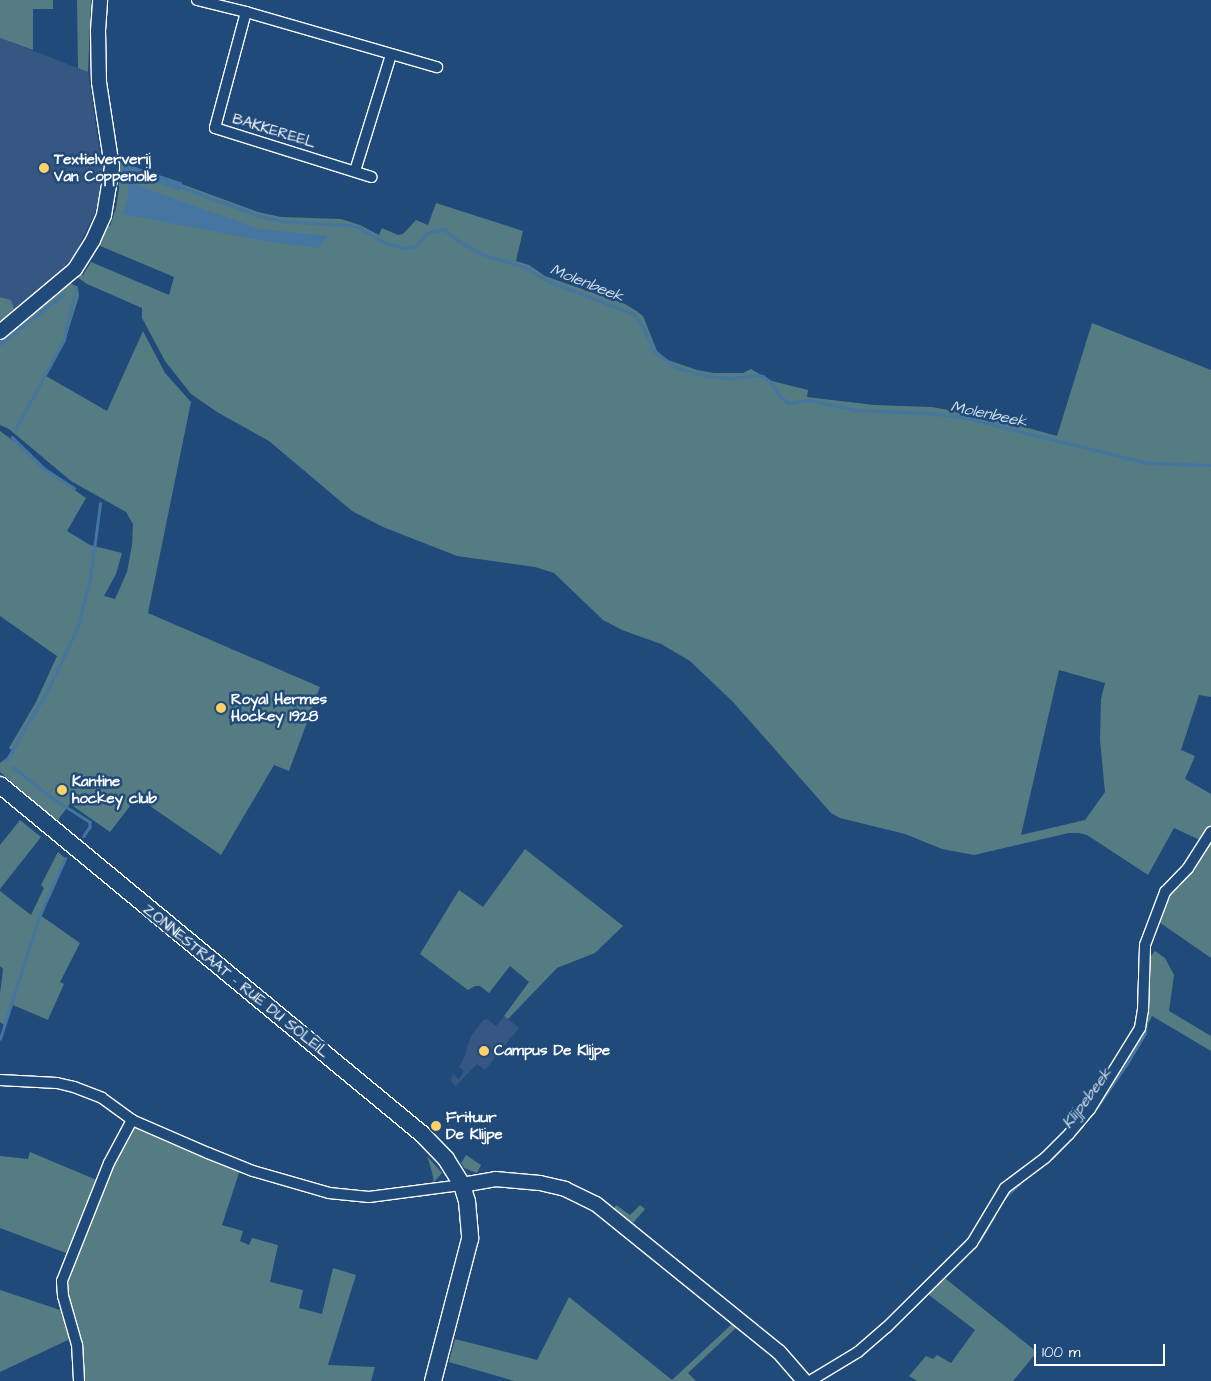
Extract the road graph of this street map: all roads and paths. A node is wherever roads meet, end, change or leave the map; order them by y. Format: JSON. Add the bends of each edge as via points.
{"nodes":[{"id":1,"x":100,"y":0,"type":"edge"},
{"id":2,"x":198,"y":0,"type":"edge"},
{"id":3,"x":246,"y":12,"type":"junction"},
{"id":4,"x":391,"y":55,"type":"junction"},
{"id":5,"x":437,"y":67,"type":"dead end"},
{"id":6,"x":355,"y":171,"type":"junction"},
{"id":7,"x":371,"y":177,"type":"dead end"},
{"id":8,"x":0,"y":332,"type":"edge"},
{"id":9,"x":0,"y":785,"type":"edge"},
{"id":10,"x":1211,"y":832,"type":"edge"},
{"id":11,"x":0,"y":1080,"type":"edge"},
{"id":12,"x":132,"y":1120,"type":"junction"},
{"id":13,"x":462,"y":1185,"type":"junction"},
{"id":14,"x":79,"y":1381,"type":"edge"},
{"id":15,"x":433,"y":1381,"type":"edge"},
{"id":16,"x":804,"y":1381,"type":"edge"},
{"id":17,"x":810,"y":1381,"type":"edge"}],
"edges":[{"from":1,"to":8,"type":"street","via":[[99,82],[111,167],[104,215],[82,259],[69,275]]},
{"from":2,"to":3,"type":"street"},
{"from":3,"to":4,"type":"street"},
{"from":3,"to":6,"type":"street","name":"BAKKEREEL","via":[[214,128]]},
{"from":4,"to":5,"type":"street"},
{"from":4,"to":6,"type":"street"},
{"from":6,"to":7,"type":"street","name":"BAKKEREEL"},
{"from":9,"to":13,"type":"main road","name":"ZONNESTRAAT - RUE DU SOLEIL","via":[[422,1134],[446,1159]]},
{"from":10,"to":17,"type":"street","via":[[1188,868],[1165,892],[1145,945],[1144,1004],[1140,1028],[1090,1109],[1045,1158],[1005,1188],[972,1243],[886,1328],[858,1352]]},
{"from":11,"to":12,"type":"street","via":[[58,1082],[102,1098]]},
{"from":12,"to":13,"type":"street","via":[[229,1162],[329,1193],[369,1197]]},
{"from":12,"to":14,"type":"street","via":[[109,1163],[62,1282],[78,1345]]},
{"from":13,"to":15,"type":"main road","name":"ZONNESTRAAT - RUE DU SOLEIL","via":[[467,1201],[470,1239]]},
{"from":13,"to":16,"type":"street","via":[[495,1179],[533,1182],[565,1189],[596,1204],[779,1352]]}]}
